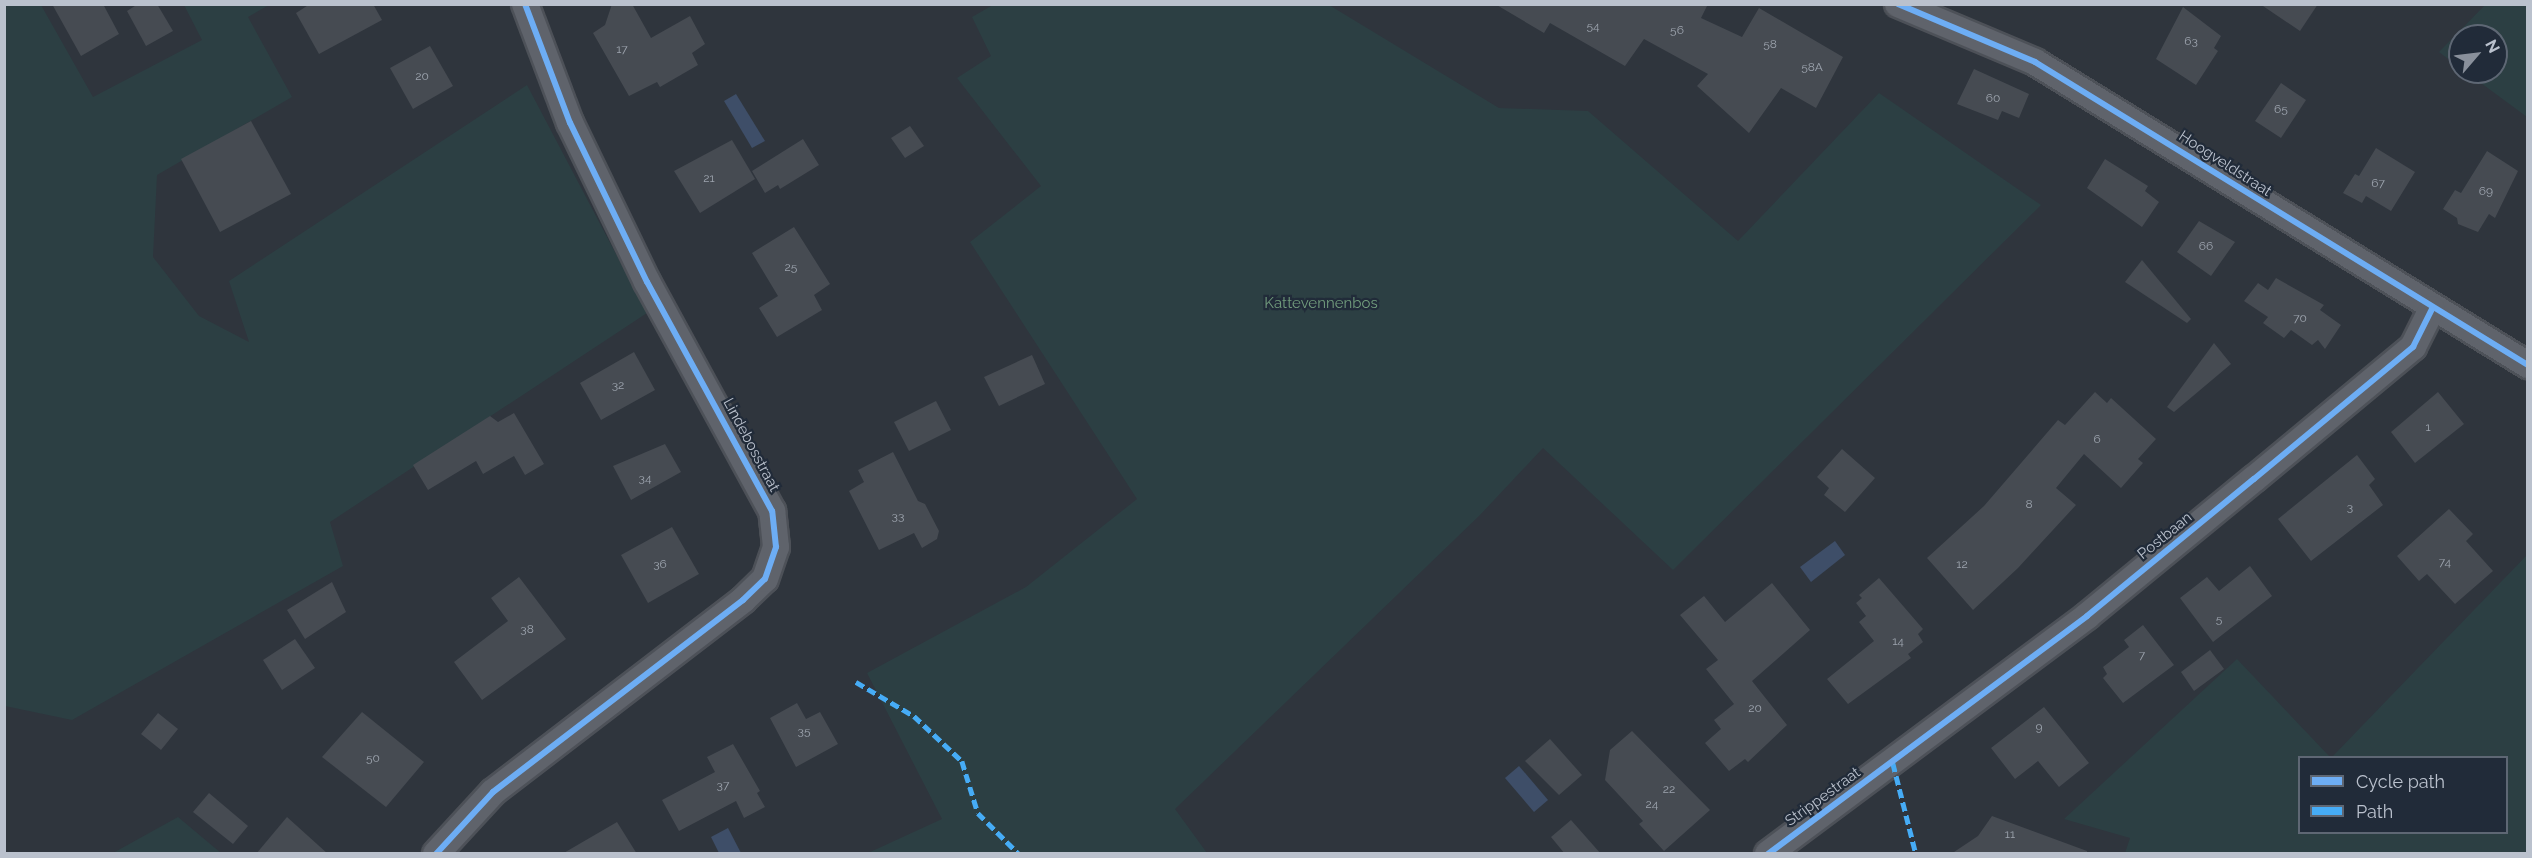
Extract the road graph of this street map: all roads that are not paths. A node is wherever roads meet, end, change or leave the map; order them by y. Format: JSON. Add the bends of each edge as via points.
{"nodes":[{"id":1,"x":525,"y":4,"type":"edge"},
{"id":2,"x":1898,"y":4,"type":"edge"},
{"id":3,"x":2432,"y":309,"type":"junction"},
{"id":4,"x":2528,"y":365,"type":"edge"},
{"id":5,"x":1893,"y":763,"type":"joint"},
{"id":6,"x":436,"y":854,"type":"edge"},
{"id":7,"x":1768,"y":854,"type":"edge"}],
"edges":[{"from":1,"to":6,"type":"street","name":"Lindebosstraat","via":[[575,134],[647,282],[772,511],[776,548],[765,579],[742,600],[493,792]]},
{"from":2,"to":3,"type":"street","name":"Hoogveldstraat","via":[[2035,62]]},
{"from":3,"to":4,"type":"street","name":"Hoogveldstraat"},
{"from":3,"to":5,"type":"street","name":"Postbaan","via":[[2413,347],[2087,616]]},
{"from":5,"to":7,"type":"street","name":"Strippestraat","via":[[1817,814]]}]}
